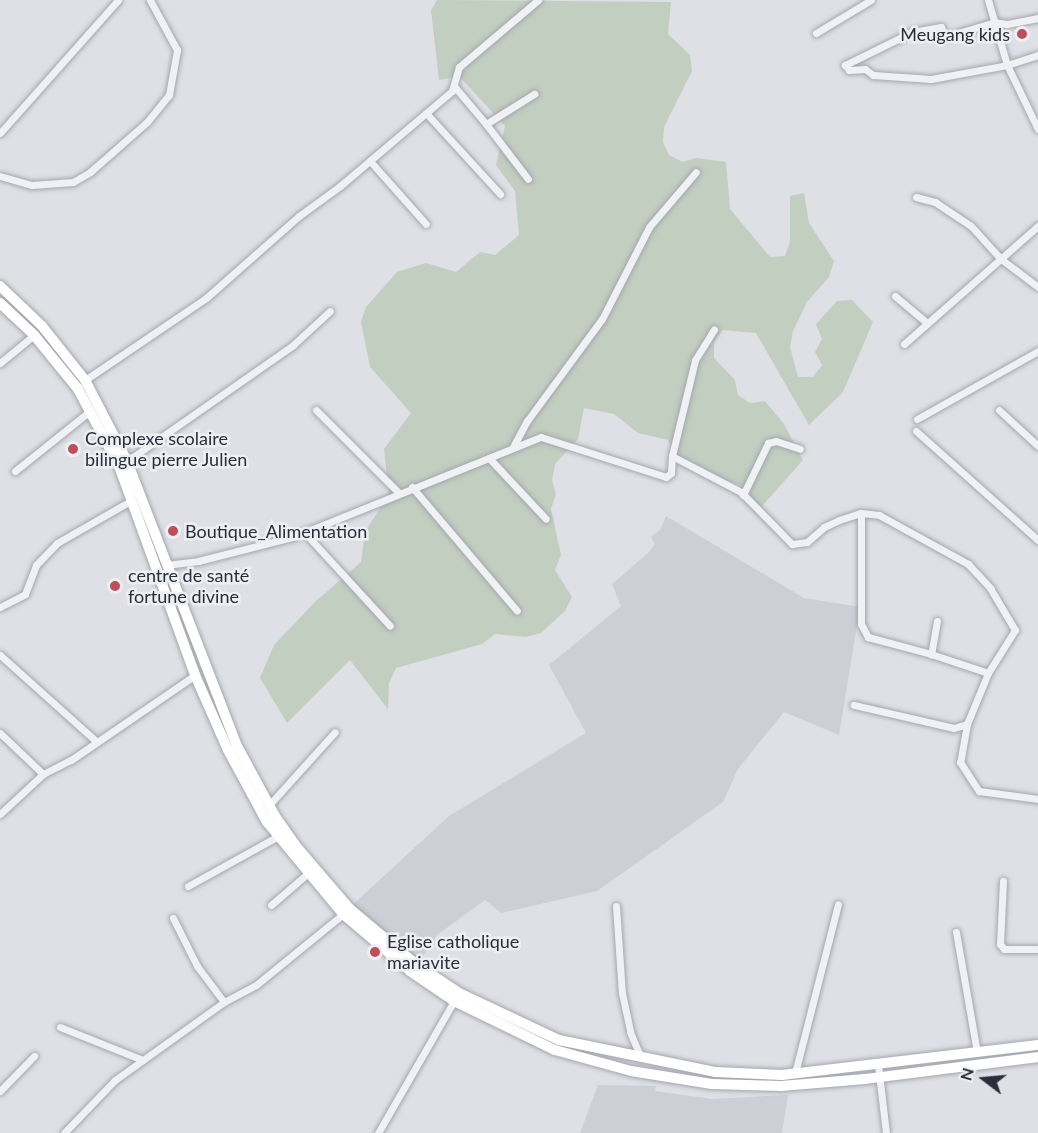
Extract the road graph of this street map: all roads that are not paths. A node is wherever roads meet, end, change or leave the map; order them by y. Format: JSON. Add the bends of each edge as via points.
{"nodes":[{"id":1,"x":118,"y":0,"type":"edge"},
{"id":2,"x":150,"y":0,"type":"edge"},
{"id":3,"x":538,"y":0,"type":"edge"},
{"id":4,"x":871,"y":0,"type":"edge"},
{"id":5,"x":988,"y":0,"type":"edge"},
{"id":6,"x":1038,"y":18,"type":"edge"},
{"id":7,"x":995,"y":22,"type":"junction"},
{"id":8,"x":816,"y":33,"type":"dead end"},
{"id":9,"x":1038,"y":55,"type":"edge"},
{"id":10,"x":1007,"y":65,"type":"junction"},
{"id":11,"x":454,"y":86,"type":"junction"},
{"id":12,"x":534,"y":94,"type":"dead end"},
{"id":13,"x":426,"y":114,"type":"junction"},
{"id":14,"x":486,"y":124,"type":"junction"},
{"id":15,"x":1038,"y":129,"type":"edge"},
{"id":16,"x":0,"y":133,"type":"edge"},
{"id":17,"x":370,"y":160,"type":"junction"},
{"id":18,"x":696,"y":172,"type":"dead end"},
{"id":19,"x":0,"y":176,"type":"edge"},
{"id":20,"x":528,"y":179,"type":"dead end"},
{"id":21,"x":500,"y":194,"type":"dead end"},
{"id":22,"x":916,"y":197,"type":"dead end"},
{"id":23,"x":426,"y":225,"type":"dead end"},
{"id":24,"x":1038,"y":226,"type":"edge"},
{"id":25,"x":1001,"y":259,"type":"junction"},
{"id":26,"x":0,"y":286,"type":"edge"},
{"id":27,"x":1038,"y":287,"type":"edge"},
{"id":28,"x":895,"y":296,"type":"dead end"},
{"id":29,"x":0,"y":303,"type":"edge"},
{"id":30,"x":330,"y":311,"type":"dead end"},
{"id":31,"x":926,"y":322,"type":"junction"},
{"id":32,"x":714,"y":330,"type":"dead end"},
{"id":33,"x":34,"y":335,"type":"junction"},
{"id":34,"x":904,"y":344,"type":"dead end"},
{"id":35,"x":1038,"y":351,"type":"edge"},
{"id":36,"x":0,"y":363,"type":"edge"},
{"id":37,"x":85,"y":380,"type":"junction"},
{"id":38,"x":316,"y":410,"type":"dead end"},
{"id":39,"x":999,"y":410,"type":"dead end"},
{"id":40,"x":90,"y":411,"type":"junction"},
{"id":41,"x":917,"y":419,"type":"dead end"},
{"id":42,"x":916,"y":431,"type":"dead end"},
{"id":43,"x":1038,"y":446,"type":"edge"},
{"id":44,"x":513,"y":447,"type":"junction"},
{"id":45,"x":800,"y":449,"type":"dead end"},
{"id":46,"x":672,"y":456,"type":"junction"},
{"id":47,"x":489,"y":458,"type":"junction"},
{"id":48,"x":127,"y":460,"type":"junction"},
{"id":49,"x":15,"y":471,"type":"dead end"},
{"id":50,"x":412,"y":487,"type":"junction"},
{"id":51,"x":399,"y":493,"type":"junction"},
{"id":52,"x":744,"y":495,"type":"junction"},
{"id":53,"x":132,"y":500,"type":"junction"},
{"id":54,"x":861,"y":513,"type":"junction"},
{"id":55,"x":546,"y":519,"type":"dead end"},
{"id":56,"x":304,"y":532,"type":"junction"},
{"id":57,"x":1038,"y":540,"type":"edge"},
{"id":58,"x":166,"y":565,"type":"junction"},
{"id":59,"x":0,"y":607,"type":"edge"},
{"id":60,"x":517,"y":611,"type":"dead end"},
{"id":61,"x":937,"y":621,"type":"dead end"},
{"id":62,"x":390,"y":626,"type":"dead end"},
{"id":63,"x":931,"y":654,"type":"junction"},
{"id":64,"x":0,"y":656,"type":"edge"},
{"id":65,"x":988,"y":673,"type":"junction"},
{"id":66,"x":195,"y":675,"type":"junction"},
{"id":67,"x":854,"y":705,"type":"dead end"},
{"id":68,"x":967,"y":724,"type":"junction"},
{"id":69,"x":335,"y":732,"type":"dead end"},
{"id":70,"x":0,"y":734,"type":"edge"},
{"id":71,"x":96,"y":741,"type":"junction"},
{"id":72,"x":43,"y":774,"type":"junction"},
{"id":73,"x":1038,"y":799,"type":"edge"},
{"id":74,"x":269,"y":805,"type":"junction"},
{"id":75,"x":0,"y":814,"type":"edge"},
{"id":76,"x":282,"y":834,"type":"junction"},
{"id":77,"x":307,"y":874,"type":"junction"},
{"id":78,"x":1003,"y":881,"type":"dead end"},
{"id":79,"x":188,"y":886,"type":"dead end"},
{"id":80,"x":838,"y":904,"type":"dead end"},
{"id":81,"x":271,"y":905,"type":"dead end"},
{"id":82,"x":616,"y":906,"type":"dead end"},
{"id":83,"x":343,"y":914,"type":"junction"},
{"id":84,"x":173,"y":918,"type":"dead end"},
{"id":85,"x":956,"y":932,"type":"dead end"},
{"id":86,"x":1038,"y":949,"type":"edge"},
{"id":87,"x":454,"y":1001,"type":"junction"},
{"id":88,"x":224,"y":1002,"type":"junction"},
{"id":89,"x":60,"y":1027,"type":"dead end"},
{"id":90,"x":1038,"y":1045,"type":"edge"},
{"id":91,"x":977,"y":1052,"type":"junction"},
{"id":92,"x":34,"y":1056,"type":"dead end"},
{"id":93,"x":1038,"y":1057,"type":"edge"},
{"id":94,"x":143,"y":1060,"type":"junction"},
{"id":95,"x":642,"y":1060,"type":"junction"},
{"id":96,"x":879,"y":1071,"type":"junction"},
{"id":97,"x":795,"y":1073,"type":"junction"},
{"id":98,"x":0,"y":1091,"type":"edge"},
{"id":99,"x":64,"y":1133,"type":"edge"},
{"id":100,"x":378,"y":1133,"type":"edge"},
{"id":101,"x":886,"y":1133,"type":"edge"}],
"edges":[{"from":1,"to":16,"type":"street"},
{"from":2,"to":19,"type":"street","via":[[177,50],[169,95],[147,122],[90,172],[72,182],[32,185]]},
{"from":3,"to":11,"type":"street","via":[[459,67]]},
{"from":4,"to":8,"type":"street"},
{"from":5,"to":7,"type":"street"},
{"from":6,"to":7,"type":"street","via":[[1007,24]]},
{"from":7,"to":10,"type":"street"},
{"from":7,"to":10,"type":"street","via":[[945,37],[941,27],[900,35],[845,65],[849,70],[865,69],[873,75],[929,79]]},
{"from":9,"to":10,"type":"street"},
{"from":10,"to":15,"type":"street"},
{"from":11,"to":13,"type":"street"},
{"from":11,"to":14,"type":"street"},
{"from":12,"to":14,"type":"street"},
{"from":13,"to":17,"type":"street"},
{"from":13,"to":21,"type":"street"},
{"from":14,"to":20,"type":"street"},
{"from":17,"to":23,"type":"street"},
{"from":17,"to":37,"type":"street","via":[[206,298]]},
{"from":18,"to":44,"type":"street","via":[[649,227],[602,319],[527,421]]},
{"from":22,"to":25,"type":"street","via":[[935,202],[971,226]]},
{"from":24,"to":25,"type":"street"},
{"from":25,"to":27,"type":"street"},
{"from":25,"to":31,"type":"street"},
{"from":26,"to":37,"type":"main road","via":[[42,326]]},
{"from":28,"to":31,"type":"street"},
{"from":29,"to":33,"type":"main road"},
{"from":30,"to":48,"type":"street","via":[[293,345]]},
{"from":31,"to":34,"type":"street"},
{"from":32,"to":46,"type":"street","via":[[696,360]]},
{"from":33,"to":36,"type":"street"},
{"from":33,"to":40,"type":"main road","via":[[78,389]]},
{"from":35,"to":41,"type":"street"},
{"from":37,"to":48,"type":"main road"},
{"from":38,"to":51,"type":"street"},
{"from":39,"to":43,"type":"street"},
{"from":40,"to":49,"type":"street"},
{"from":40,"to":53,"type":"main road","via":[[119,465]]},
{"from":42,"to":57,"type":"street"},
{"from":44,"to":46,"type":"street","via":[[547,438],[666,477],[671,473]]},
{"from":44,"to":47,"type":"street"},
{"from":45,"to":52,"type":"street","via":[[776,441],[768,443]]},
{"from":46,"to":52,"type":"street"},
{"from":47,"to":50,"type":"street"},
{"from":47,"to":55,"type":"street"},
{"from":48,"to":58,"type":"main road"},
{"from":50,"to":51,"type":"street"},
{"from":50,"to":60,"type":"street"},
{"from":51,"to":56,"type":"street"},
{"from":52,"to":54,"type":"street","via":[[796,545],[824,527]]},
{"from":53,"to":59,"type":"street","via":[[57,543],[36,565],[25,594]]},
{"from":53,"to":66,"type":"main road"},
{"from":54,"to":63,"type":"street","via":[[861,624],[868,637]]},
{"from":54,"to":65,"type":"street","via":[[879,515],[940,546],[968,564],[990,588],[1015,630]]},
{"from":56,"to":58,"type":"street","via":[[198,561]]},
{"from":56,"to":62,"type":"street"},
{"from":58,"to":74,"type":"main road","via":[[237,746]]},
{"from":61,"to":63,"type":"street"},
{"from":63,"to":65,"type":"street"},
{"from":64,"to":71,"type":"street"},
{"from":65,"to":68,"type":"street"},
{"from":66,"to":71,"type":"street"},
{"from":66,"to":76,"type":"main road","via":[[228,750]]},
{"from":67,"to":68,"type":"street","via":[[954,728]]},
{"from":68,"to":73,"type":"street","via":[[960,762],[981,792]]},
{"from":69,"to":74,"type":"street"},
{"from":70,"to":72,"type":"street"},
{"from":71,"to":72,"type":"street"},
{"from":72,"to":75,"type":"street"},
{"from":74,"to":76,"type":"main road"},
{"from":76,"to":77,"type":"main road"},
{"from":76,"to":79,"type":"street"},
{"from":76,"to":95,"type":"main road","via":[[349,908],[399,951],[459,993],[559,1040]]},
{"from":77,"to":81,"type":"street"},
{"from":77,"to":83,"type":"main road"},
{"from":78,"to":86,"type":"street","via":[[1000,944],[1004,949]]},
{"from":80,"to":97,"type":"street"},
{"from":82,"to":95,"type":"street","via":[[622,993],[630,1032]]},
{"from":83,"to":87,"type":"main road","via":[[385,951]]},
{"from":83,"to":88,"type":"street","via":[[256,985]]},
{"from":84,"to":88,"type":"street","via":[[197,966]]},
{"from":85,"to":91,"type":"street"},
{"from":87,"to":96,"type":"main road","via":[[555,1050],[631,1071],[711,1084],[781,1086]]},
{"from":87,"to":100,"type":"street"},
{"from":88,"to":94,"type":"street"},
{"from":89,"to":94,"type":"street"},
{"from":90,"to":91,"type":"main road"},
{"from":91,"to":96,"type":"main road"},
{"from":92,"to":98,"type":"street"},
{"from":93,"to":96,"type":"main road"},
{"from":94,"to":99,"type":"street","via":[[86,1106]]},
{"from":95,"to":97,"type":"main road","via":[[715,1072]]},
{"from":96,"to":97,"type":"main road"},
{"from":96,"to":101,"type":"street"}]}
